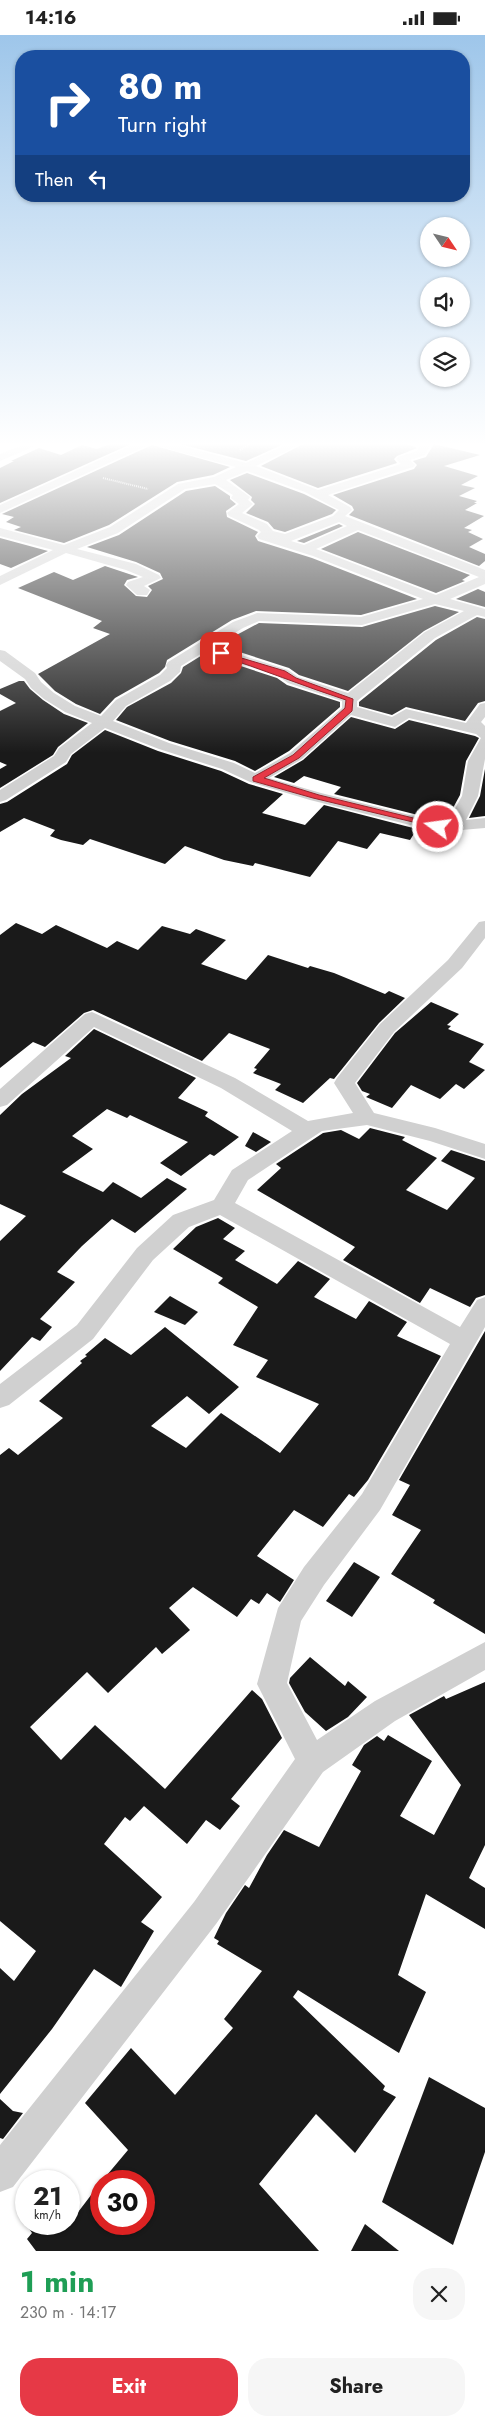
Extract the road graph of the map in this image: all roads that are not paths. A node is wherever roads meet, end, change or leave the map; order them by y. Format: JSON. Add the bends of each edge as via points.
{"nodes":[{"id":1,"x":53,"y":546,"type":"edge"},
{"id":2,"x":70,"y":546,"type":"edge"},
{"id":3,"x":294,"y":546,"type":"edge"},
{"id":4,"x":311,"y":546,"type":"edge"},
{"id":5,"x":409,"y":546,"type":"edge"},
{"id":6,"x":63,"y":549,"type":"junction"},
{"id":7,"x":304,"y":550,"type":"junction"},
{"id":8,"x":485,"y":577,"type":"edge"},
{"id":9,"x":0,"y":581,"type":"edge"},
{"id":10,"x":142,"y":592,"type":"dead end"},
{"id":11,"x":437,"y":599,"type":"junction"},
{"id":12,"x":481,"y":611,"type":"edge"},
{"id":13,"x":202,"y":647,"type":"junction"},
{"id":14,"x":0,"y":653,"type":"edge"},
{"id":15,"x":349,"y":704,"type":"junction"},
{"id":16,"x":485,"y":707,"type":"edge"},
{"id":17,"x":102,"y":723,"type":"junction"},
{"id":18,"x":483,"y":736,"type":"edge"},
{"id":19,"x":256,"y":779,"type":"junction"},
{"id":20,"x":0,"y":797,"type":"edge"},
{"id":21,"x":485,"y":823,"type":"edge"},
{"id":22,"x":454,"y":826,"type":"junction"},
{"id":23,"x":485,"y":926,"type":"edge"},
{"id":24,"x":0,"y":1100,"type":"edge"},
{"id":25,"x":367,"y":1117,"type":"junction"},
{"id":26,"x":308,"y":1131,"type":"junction"},
{"id":27,"x":485,"y":1152,"type":"edge"},
{"id":28,"x":222,"y":1206,"type":"junction"},
{"id":29,"x":485,"y":1306,"type":"edge"},
{"id":30,"x":463,"y":1340,"type":"junction"},
{"id":31,"x":0,"y":1398,"type":"edge"},
{"id":32,"x":485,"y":1655,"type":"edge"},
{"id":33,"x":312,"y":1761,"type":"junction"},
{"id":34,"x":0,"y":2174,"type":"edge"}],
"edges":[{"from":1,"to":6,"type":"street"},
{"from":2,"to":6,"type":"street"},
{"from":3,"to":7,"type":"street"},
{"from":4,"to":7,"type":"street"},
{"from":5,"to":8,"type":"street"},
{"from":6,"to":9,"type":"street"},
{"from":6,"to":10,"type":"street","via":[[131,567],[154,578],[133,585]]},
{"from":7,"to":11,"type":"street"},
{"from":8,"to":11,"type":"street"},
{"from":11,"to":12,"type":"street"},
{"from":11,"to":13,"type":"street","via":[[362,621],[257,617]]},
{"from":12,"to":15,"type":"street","via":[[430,635]]},
{"from":13,"to":15,"type":"street","via":[[283,673]]},
{"from":13,"to":17,"type":"street","via":[[173,665],[175,669],[165,678],[121,703]]},
{"from":14,"to":17,"type":"street","via":[[30,675],[49,696]]},
{"from":15,"to":18,"type":"street","via":[[358,713],[395,722],[406,713]]},
{"from":15,"to":19,"type":"street","via":[[296,757]]},
{"from":16,"to":18,"type":"street","via":[[473,722]]},
{"from":17,"to":19,"type":"street","via":[[228,765]]},
{"from":17,"to":20,"type":"street","via":[[64,751],[60,759]]},
{"from":18,"to":22,"type":"street","via":[[470,796]]},
{"from":19,"to":22,"type":"street","via":[[438,827]]},
{"from":21,"to":22,"type":"street"},
{"from":23,"to":25,"type":"street","via":[[455,964],[387,1028],[344,1083]]},
{"from":24,"to":26,"type":"street","via":[[92,1018],[228,1083]]},
{"from":25,"to":26,"type":"street","via":[[316,1125]]},
{"from":25,"to":27,"type":"street"},
{"from":26,"to":28,"type":"street","via":[[240,1175]]},
{"from":28,"to":30,"type":"street"},
{"from":28,"to":31,"type":"street","via":[[181,1221],[145,1254],[85,1332]]},
{"from":29,"to":30,"type":"street"},
{"from":30,"to":33,"type":"street","via":[[370,1502],[314,1576],[288,1617],[272,1684]]},
{"from":32,"to":33,"type":"street","via":[[385,1711]]},
{"from":33,"to":34,"type":"street","via":[[205,1913]]}]}
